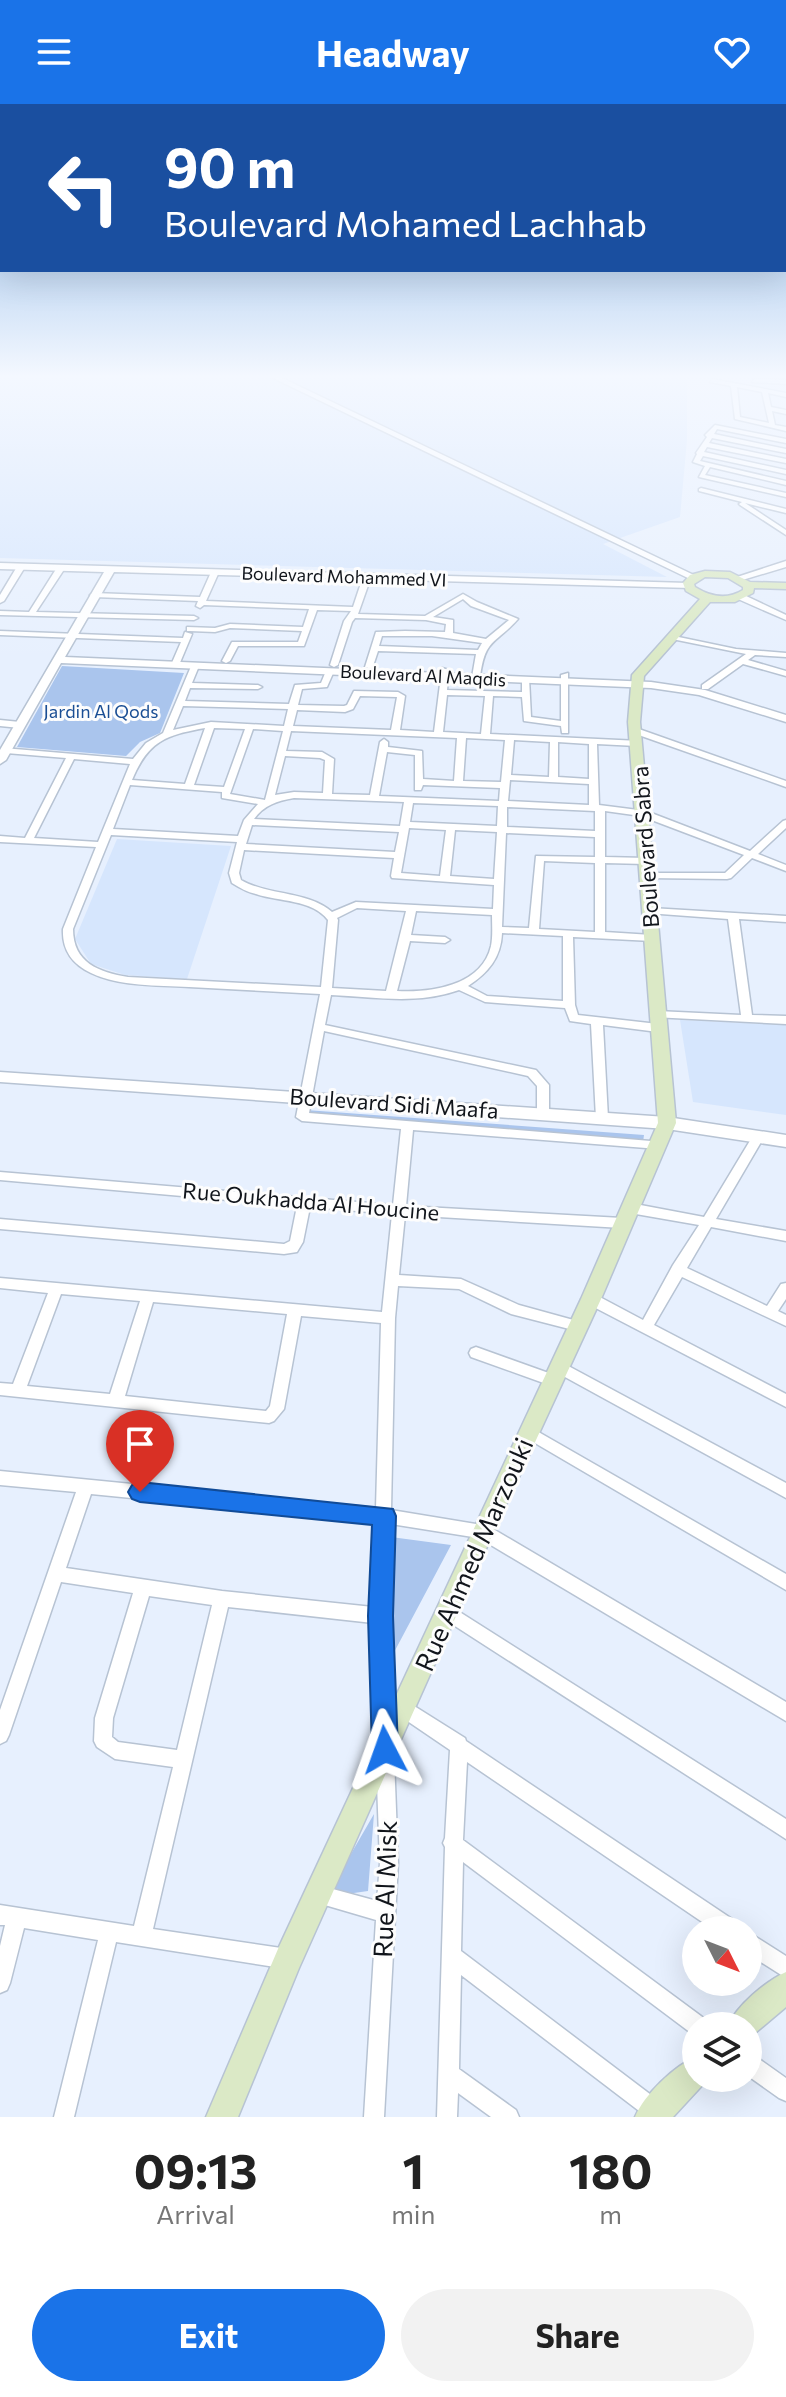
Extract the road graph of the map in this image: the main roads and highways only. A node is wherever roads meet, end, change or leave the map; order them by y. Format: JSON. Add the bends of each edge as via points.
{"nodes":[{"id":1,"x":744,"y":588,"type":"junction"},
{"id":2,"x":786,"y":589,"type":"edge"},
{"id":3,"x":707,"y":598,"type":"junction"},
{"id":4,"x":663,"y":1134,"type":"joint"},
{"id":5,"x":786,"y":1987,"type":"edge"},
{"id":6,"x":758,"y":2012,"type":"edge"},
{"id":7,"x":682,"y":2086,"type":"edge"},
{"id":8,"x":654,"y":2114,"type":"edge"},
{"id":9,"x":222,"y":2117,"type":"edge"}],
"edges":[{"from":1,"to":2,"type":"main road"},
{"from":1,"to":3,"type":"main road"},
{"from":1,"to":3,"type":"main road","via":[[717,574],[690,582],[692,592]]},
{"from":3,"to":4,"type":"main road","name":"Boulevard Sabra","via":[[636,681]]},
{"from":4,"to":9,"type":"main road","name":"Rue Ahmed Marzouki","via":[[288,1959]]},
{"from":5,"to":6,"type":"main road"},
{"from":7,"to":8,"type":"main road"}]}
